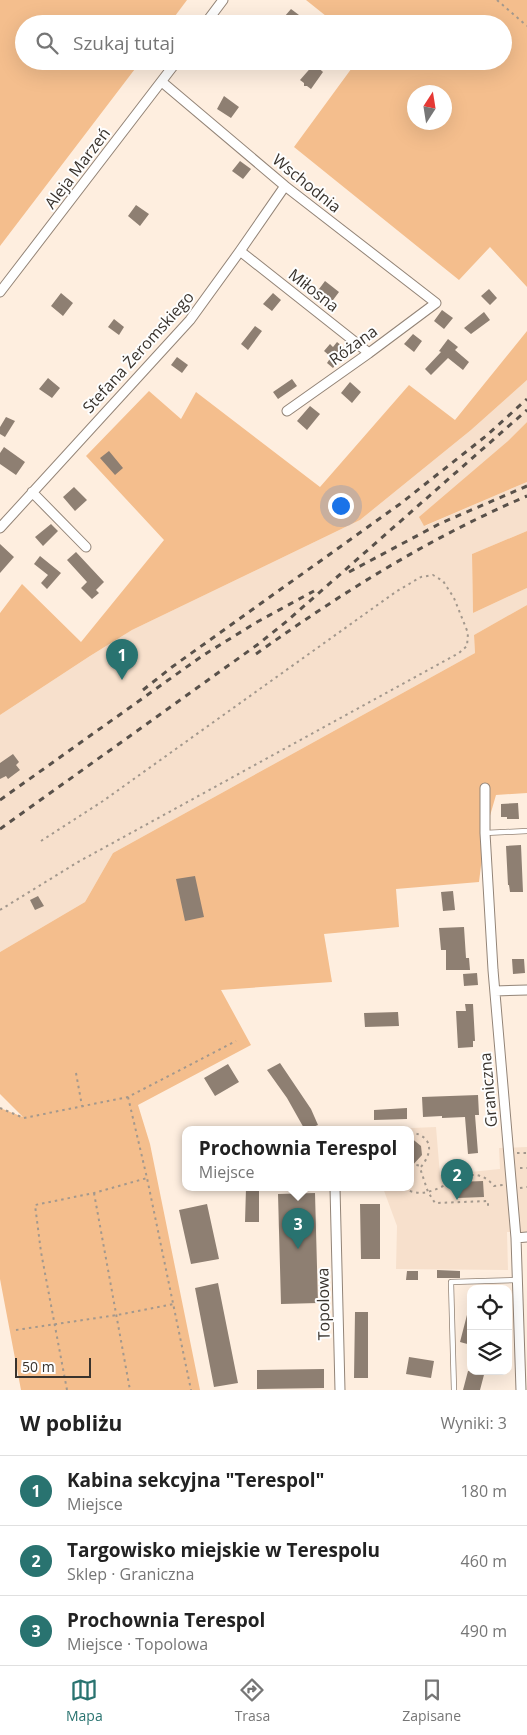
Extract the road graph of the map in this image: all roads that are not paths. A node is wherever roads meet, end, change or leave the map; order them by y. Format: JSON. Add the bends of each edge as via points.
{"nodes":[{"id":1,"x":223,"y":0,"type":"edge"},
{"id":2,"x":212,"y":15,"type":"edge"},
{"id":3,"x":171,"y":70,"type":"edge"},
{"id":4,"x":162,"y":82,"type":"junction"},
{"id":5,"x":284,"y":186,"type":"junction"},
{"id":6,"x":240,"y":251,"type":"junction"},
{"id":7,"x":0,"y":292,"type":"edge"},
{"id":8,"x":436,"y":303,"type":"joint"},
{"id":9,"x":369,"y":353,"type":"junction"},
{"id":10,"x":286,"y":411,"type":"dead end"},
{"id":11,"x":32,"y":492,"type":"junction"},
{"id":12,"x":0,"y":528,"type":"edge"},
{"id":13,"x":86,"y":547,"type":"dead end"},
{"id":14,"x":485,"y":788,"type":"dead end"},
{"id":15,"x":527,"y":831,"type":"edge"},
{"id":16,"x":485,"y":832,"type":"junction"},
{"id":17,"x":527,"y":990,"type":"edge"},
{"id":18,"x":495,"y":991,"type":"junction"},
{"id":19,"x":335,"y":1191,"type":"edge"},
{"id":20,"x":527,"y":1237,"type":"edge"},
{"id":21,"x":516,"y":1238,"type":"junction"},
{"id":22,"x":518,"y":1280,"type":"junction"},
{"id":23,"x":523,"y":1344,"type":"edge"},
{"id":24,"x":340,"y":1390,"type":"edge"},
{"id":25,"x":454,"y":1390,"type":"edge"},
{"id":26,"x":521,"y":1390,"type":"edge"}],
"edges":[{"from":1,"to":2,"type":"street"},
{"from":3,"to":4,"type":"street","name":"Aleja Marzeń"},
{"from":4,"to":5,"type":"street","name":"Wschodnia"},
{"from":4,"to":7,"type":"street","name":"Aleja Marzeń"},
{"from":5,"to":6,"type":"street","name":"Stefana Żeromskiego"},
{"from":5,"to":8,"type":"street","name":"Wschodnia"},
{"from":6,"to":9,"type":"street","name":"Miłosna"},
{"from":6,"to":11,"type":"street","name":"Stefana Żeromskiego","via":[[190,320]]},
{"from":8,"to":9,"type":"street","name":"Różana"},
{"from":9,"to":10,"type":"street","name":"Różana"},
{"from":11,"to":12,"type":"street","name":"Stefana Żeromskiego"},
{"from":11,"to":13,"type":"street"},
{"from":14,"to":16,"type":"street","name":"Graniczna"},
{"from":15,"to":16,"type":"lane"},
{"from":16,"to":18,"type":"street","name":"Graniczna"},
{"from":17,"to":18,"type":"street"},
{"from":18,"to":21,"type":"street","name":"Graniczna"},
{"from":19,"to":24,"type":"street","name":"Topolowa"},
{"from":20,"to":21,"type":"street"},
{"from":21,"to":22,"type":"street","name":"Graniczna"},
{"from":22,"to":23,"type":"street","name":"Graniczna"},
{"from":22,"to":25,"type":"lane","via":[[451,1282]]},
{"from":23,"to":26,"type":"street","name":"Graniczna"}]}
